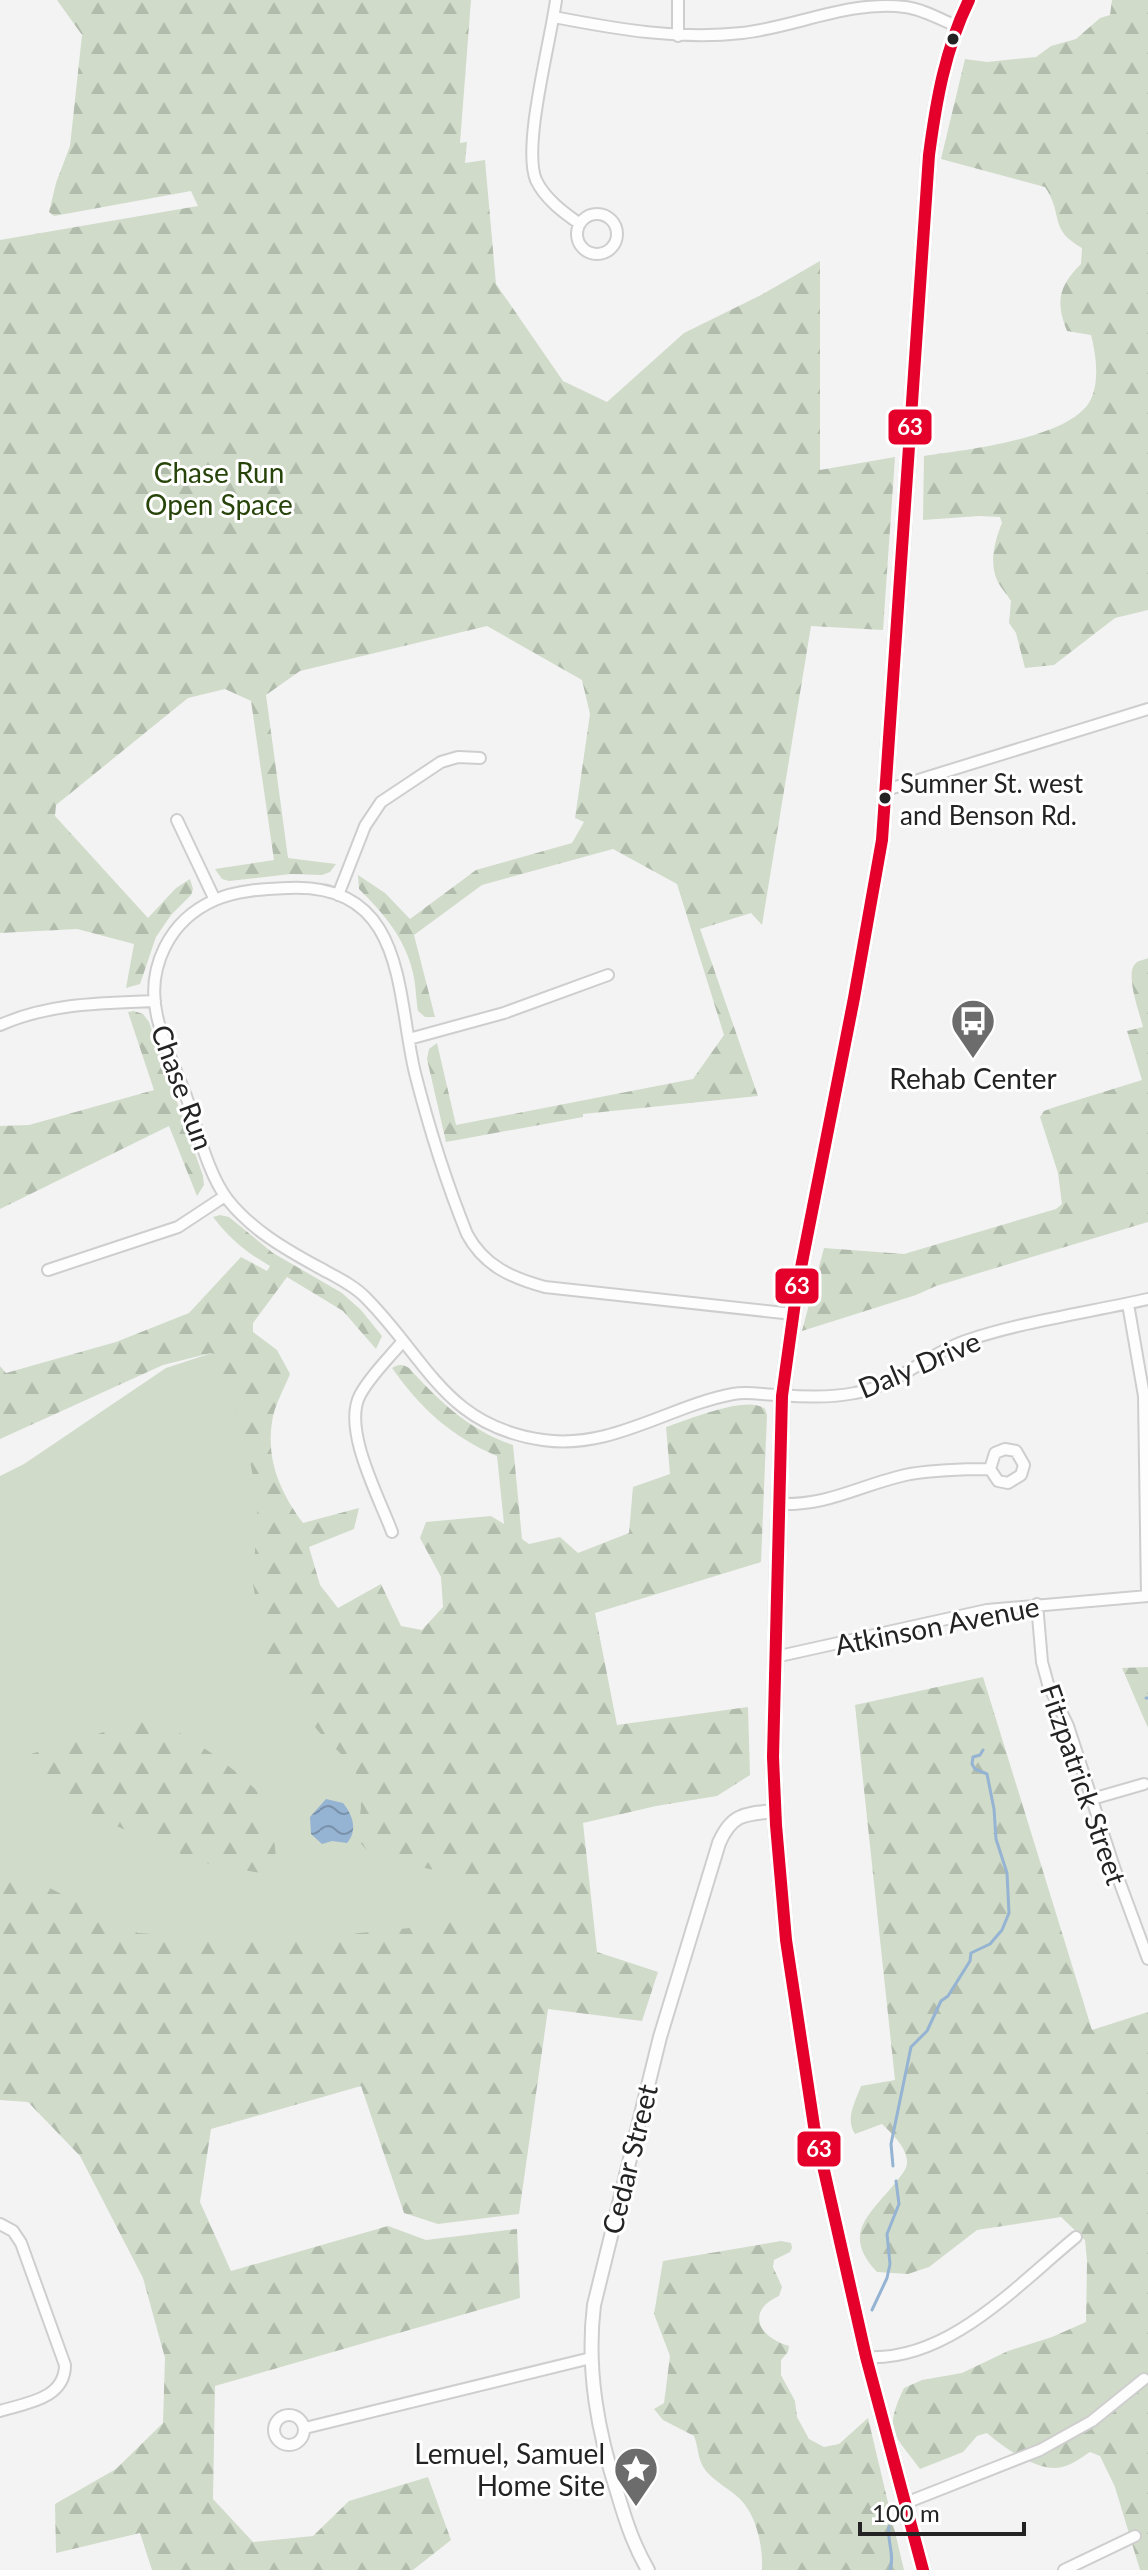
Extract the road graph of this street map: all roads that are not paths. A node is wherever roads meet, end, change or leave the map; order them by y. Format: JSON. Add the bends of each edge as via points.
{"nodes":[{"id":1,"x":556,"y":0,"type":"edge"},
{"id":2,"x":678,"y":0,"type":"edge"},
{"id":3,"x":969,"y":0,"type":"edge"},
{"id":4,"x":849,"y":4,"type":"edge"},
{"id":5,"x":554,"y":17,"type":"junction"},
{"id":6,"x":956,"y":26,"type":"junction"},
{"id":7,"x":678,"y":36,"type":"junction"},
{"id":8,"x":580,"y":224,"type":"dead end"},
{"id":9,"x":1148,"y":709,"type":"edge"},
{"id":10,"x":480,"y":758,"type":"dead end"},
{"id":11,"x":886,"y":790,"type":"junction"},
{"id":12,"x":177,"y":820,"type":"dead end"},
{"id":13,"x":338,"y":895,"type":"junction"},
{"id":14,"x":215,"y":900,"type":"junction"},
{"id":15,"x":608,"y":975,"type":"dead end"},
{"id":16,"x":155,"y":1001,"type":"junction"},
{"id":17,"x":0,"y":1025,"type":"edge"},
{"id":18,"x":409,"y":1039,"type":"junction"},
{"id":19,"x":225,"y":1196,"type":"junction"},
{"id":20,"x":48,"y":1270,"type":"dead end"},
{"id":21,"x":1148,"y":1299,"type":"edge"},
{"id":22,"x":1128,"y":1304,"type":"junction"},
{"id":23,"x":793,"y":1314,"type":"junction"},
{"id":24,"x":403,"y":1341,"type":"junction"},
{"id":25,"x":782,"y":1396,"type":"junction"},
{"id":26,"x":990,"y":1469,"type":"dead end"},
{"id":27,"x":778,"y":1504,"type":"junction"},
{"id":28,"x":392,"y":1532,"type":"dead end"},
{"id":29,"x":1148,"y":1596,"type":"edge"},
{"id":30,"x":1037,"y":1604,"type":"junction"},
{"id":31,"x":775,"y":1657,"type":"junction"},
{"id":32,"x":1144,"y":1784,"type":"dead end"},
{"id":33,"x":1092,"y":1799,"type":"junction"},
{"id":34,"x":776,"y":1811,"type":"junction"},
{"id":35,"x":1148,"y":1959,"type":"edge"},
{"id":36,"x":0,"y":2224,"type":"edge"},
{"id":37,"x":1076,"y":2237,"type":"dead end"},
{"id":38,"x":866,"y":2357,"type":"junction"},
{"id":39,"x":591,"y":2358,"type":"junction"},
{"id":40,"x":1144,"y":2379,"type":"dead end"},
{"id":41,"x":0,"y":2411,"type":"edge"},
{"id":42,"x":305,"y":2428,"type":"dead end"},
{"id":43,"x":903,"y":2504,"type":"junction"},
{"id":44,"x":1135,"y":2536,"type":"dead end"},
{"id":45,"x":636,"y":2549,"type":"junction"},
{"id":46,"x":636,"y":2570,"type":"edge"},
{"id":47,"x":648,"y":2570,"type":"edge"},
{"id":48,"x":923,"y":2570,"type":"edge"},
{"id":49,"x":1064,"y":2570,"type":"edge"}],
"edges":[{"from":1,"to":5,"type":"street"},
{"from":2,"to":7,"type":"street"},
{"from":3,"to":6,"type":"main road"},
{"from":4,"to":6,"type":"street","via":[[908,7]]},
{"from":4,"to":7,"type":"street","via":[[744,33]]},
{"from":5,"to":7,"type":"street"},
{"from":5,"to":8,"type":"street","via":[[533,160],[536,180],[558,208]]},
{"from":6,"to":11,"type":"main road","via":[[935,104],[929,155]]},
{"from":9,"to":11,"type":"street"},
{"from":10,"to":13,"type":"street","via":[[441,762],[381,802],[360,837]]},
{"from":11,"to":23,"type":"main road","via":[[874,891]]},
{"from":12,"to":14,"type":"street"},
{"from":13,"to":14,"type":"street","name":"Chase Run","via":[[285,888]]},
{"from":13,"to":18,"type":"street","name":"Chase Run","via":[[370,917],[386,940],[398,972]]},
{"from":14,"to":16,"type":"street","name":"Chase Run","via":[[168,939],[157,970]]},
{"from":15,"to":18,"type":"street","via":[[504,1013]]},
{"from":16,"to":17,"type":"street","via":[[48,1009]]},
{"from":16,"to":19,"type":"street","name":"Chase Run"},
{"from":18,"to":23,"type":"street","name":"Chase Run","via":[[433,1143],[462,1222],[473,1245],[499,1270],[560,1289]]},
{"from":19,"to":20,"type":"street","via":[[178,1227]]},
{"from":19,"to":24,"type":"street","name":"Chase Run","via":[[263,1234],[359,1291]]},
{"from":21,"to":22,"type":"street","name":"Daly Drive"},
{"from":22,"to":25,"type":"street","name":"Daly Drive","via":[[965,1341],[862,1392]]},
{"from":22,"to":29,"type":"street","via":[[1145,1409]]},
{"from":23,"to":25,"type":"main road"},
{"from":24,"to":25,"type":"street","name":"Chase Run","via":[[448,1396],[471,1415],[499,1430],[541,1440],[595,1438],[736,1393]]},
{"from":24,"to":28,"type":"street","via":[[360,1395],[355,1410],[354,1430]]},
{"from":25,"to":27,"type":"main road"},
{"from":26,"to":27,"type":"street","via":[[910,1474],[815,1503]]},
{"from":27,"to":31,"type":"main road"},
{"from":29,"to":30,"type":"street","name":"Atkinson Avenue"},
{"from":30,"to":31,"type":"street","name":"Atkinson Avenue","via":[[969,1613]]},
{"from":30,"to":33,"type":"street","name":"Fitzpatrick Street","via":[[1048,1684]]},
{"from":31,"to":34,"type":"main road"},
{"from":32,"to":33,"type":"street"},
{"from":33,"to":35,"type":"street","name":"Fitzpatrick Street"},
{"from":34,"to":38,"type":"main road","via":[[786,1940],[807,2082]]},
{"from":34,"to":39,"type":"street","name":"Cedar Street","via":[[739,1816],[719,1843],[642,2103],[594,2305]]},
{"from":36,"to":41,"type":"street","via":[[21,2243],[65,2375],[53,2392]]},
{"from":37,"to":38,"type":"street","via":[[952,2336],[898,2357]]},
{"from":38,"to":43,"type":"main road"},
{"from":39,"to":42,"type":"street"},
{"from":39,"to":45,"type":"street","name":"Cedar Street","via":[[603,2442]]},
{"from":40,"to":43,"type":"street","via":[[1058,2441]]},
{"from":43,"to":48,"type":"main road"},
{"from":44,"to":49,"type":"street"},
{"from":45,"to":46,"type":"street","name":"Cedar Street"},
{"from":45,"to":47,"type":"street","name":"Cedar Street"}]}
